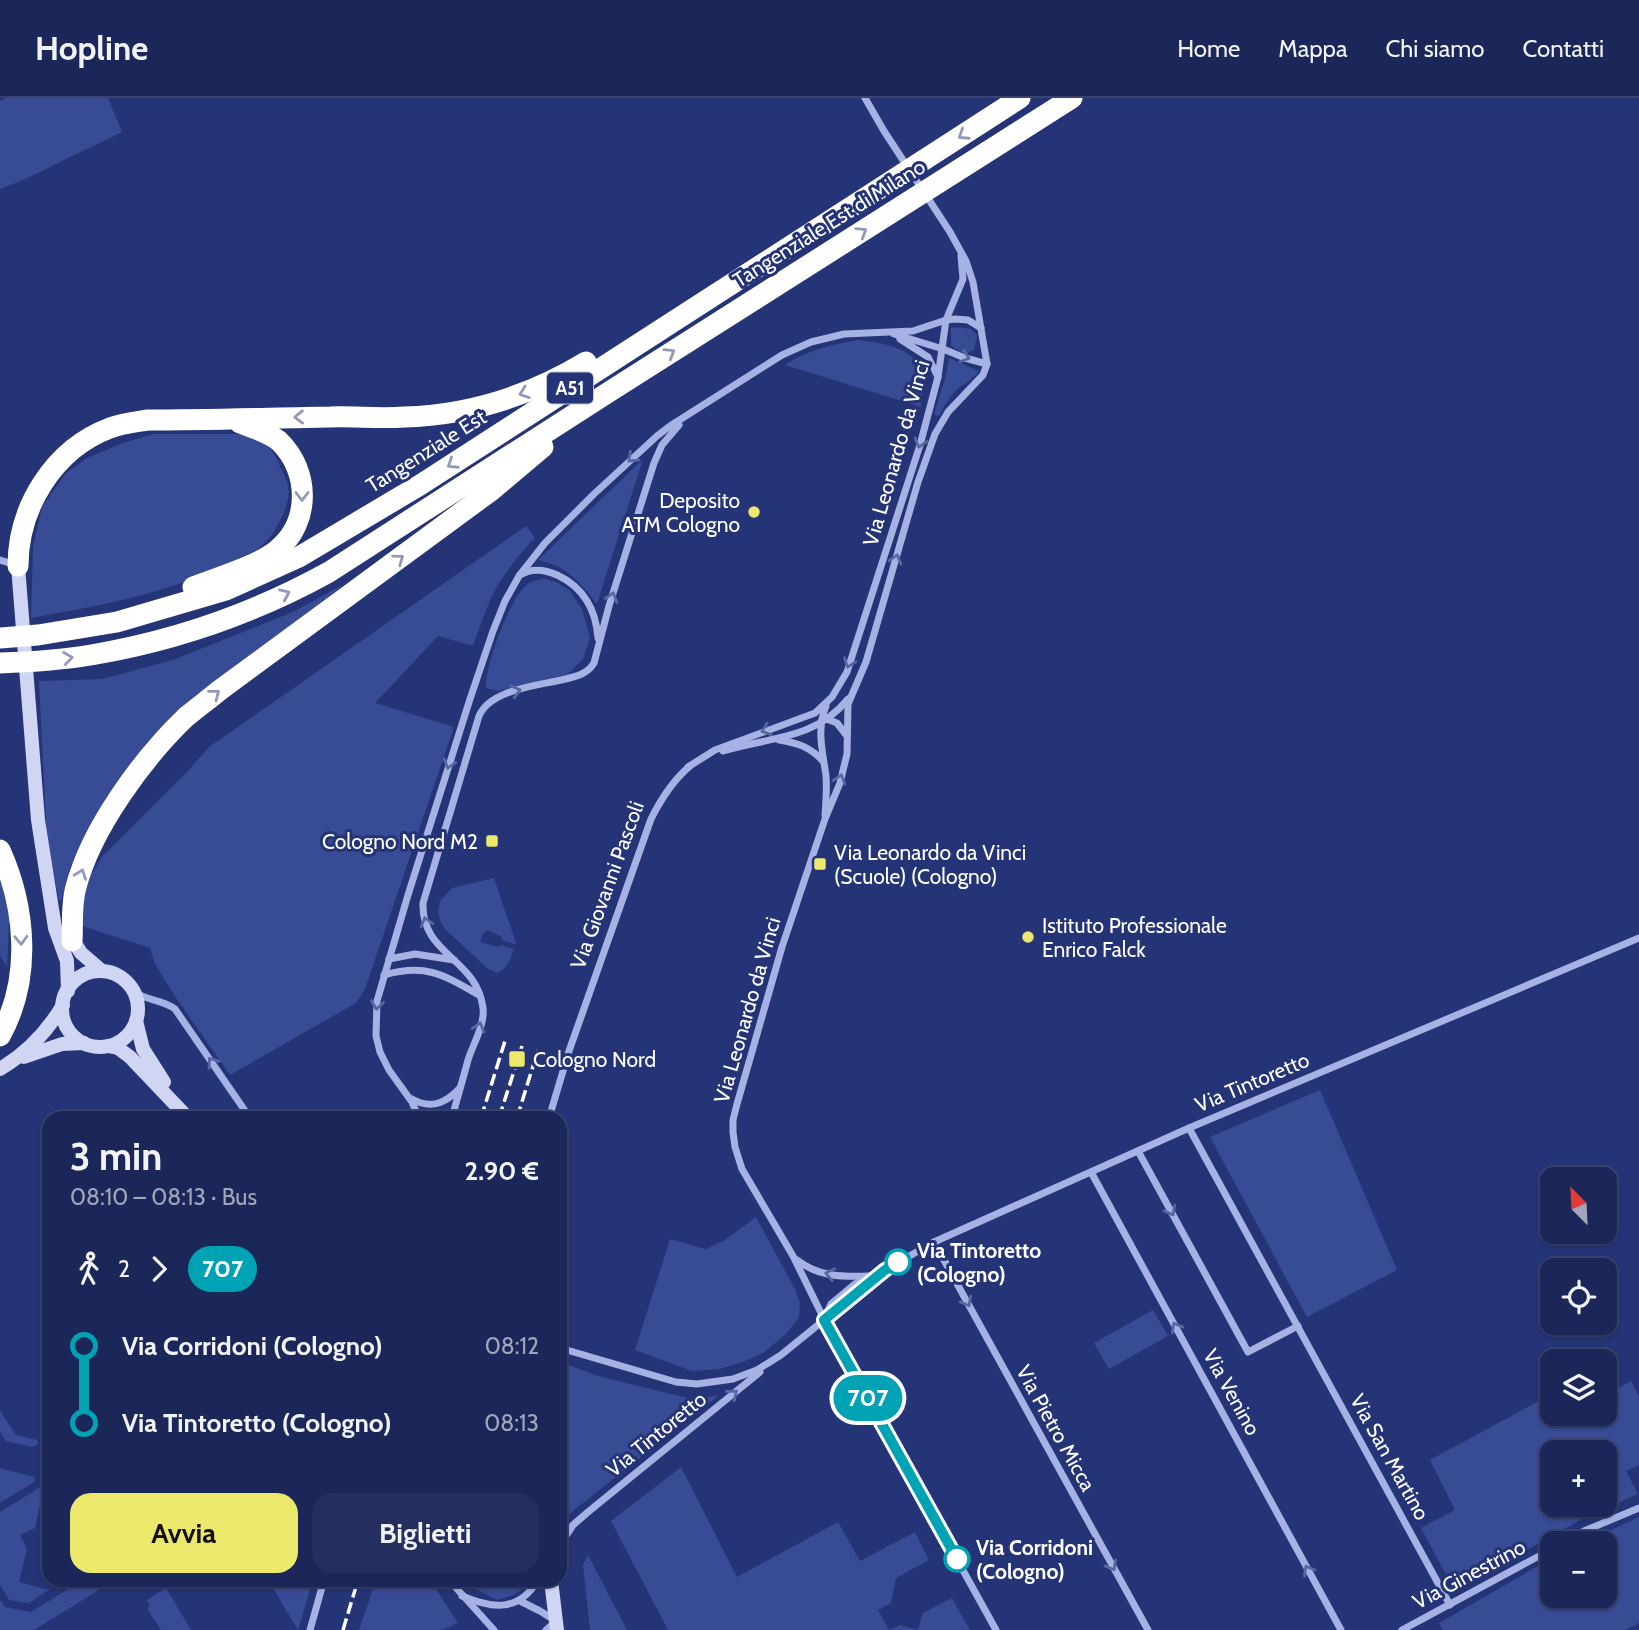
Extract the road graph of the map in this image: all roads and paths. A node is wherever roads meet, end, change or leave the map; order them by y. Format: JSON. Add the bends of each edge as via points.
{"nodes":[{"id":1,"x":865,"y":98,"type":"edge"},
{"id":2,"x":1020,"y":98,"type":"edge"},
{"id":3,"x":1072,"y":98,"type":"edge"},
{"id":4,"x":839,"y":215,"type":"junction"},
{"id":5,"x":960,"y":248,"type":"junction"},
{"id":6,"x":946,"y":320,"type":"junction"},
{"id":7,"x":981,"y":328,"type":"junction"},
{"id":8,"x":890,"y":333,"type":"junction"},
{"id":9,"x":943,"y":349,"type":"junction"},
{"id":10,"x":987,"y":364,"type":"junction"},
{"id":11,"x":938,"y":377,"type":"junction"},
{"id":12,"x":612,"y":390,"type":"junction"},
{"id":13,"x":686,"y":416,"type":"junction"},
{"id":14,"x":228,"y":419,"type":"junction"},
{"id":15,"x":13,"y":571,"type":"edge"},
{"id":16,"x":519,"y":576,"type":"junction"},
{"id":17,"x":61,"y":631,"type":"junction"},
{"id":18,"x":0,"y":638,"type":"edge"},
{"id":19,"x":0,"y":663,"type":"edge"},
{"id":20,"x":594,"y":663,"type":"junction"},
{"id":21,"x":850,"y":696,"type":"junction"},
{"id":22,"x":827,"y":702,"type":"junction"},
{"id":23,"x":804,"y":718,"type":"junction"},
{"id":24,"x":823,"y":720,"type":"junction"},
{"id":25,"x":847,"y":737,"type":"junction"},
{"id":26,"x":775,"y":739,"type":"junction"},
{"id":27,"x":823,"y":761,"type":"junction"},
{"id":28,"x":688,"y":767,"type":"junction"},
{"id":29,"x":825,"y":819,"type":"junction"},
{"id":30,"x":0,"y":850,"type":"edge"},
{"id":31,"x":52,"y":905,"type":"junction"},
{"id":32,"x":1639,"y":938,"type":"edge"},
{"id":33,"x":72,"y":941,"type":"junction"},
{"id":34,"x":390,"y":959,"type":"junction"},
{"id":35,"x":454,"y":960,"type":"junction"},
{"id":36,"x":102,"y":971,"type":"junction"},
{"id":37,"x":384,"y":975,"type":"junction"},
{"id":38,"x":134,"y":991,"type":"junction"},
{"id":39,"x":480,"y":995,"type":"junction"},
{"id":40,"x":65,"y":998,"type":"junction"},
{"id":41,"x":136,"y":1021,"type":"junction"},
{"id":42,"x":0,"y":1036,"type":"edge"},
{"id":43,"x":84,"y":1043,"type":"junction"},
{"id":44,"x":108,"y":1046,"type":"junction"},
{"id":45,"x":13,"y":1061,"type":"junction"},
{"id":46,"x":0,"y":1069,"type":"edge"},
{"id":47,"x":461,"y":1087,"type":"junction"},
{"id":48,"x":409,"y":1097,"type":"junction"},
{"id":49,"x":182,"y":1111,"type":"edge"},
{"id":50,"x":183,"y":1111,"type":"edge"},
{"id":51,"x":245,"y":1111,"type":"edge"},
{"id":52,"x":416,"y":1111,"type":"edge"},
{"id":53,"x":455,"y":1111,"type":"edge"},
{"id":54,"x":551,"y":1111,"type":"edge"},
{"id":55,"x":1189,"y":1128,"type":"junction"},
{"id":56,"x":1138,"y":1150,"type":"junction"},
{"id":57,"x":1091,"y":1172,"type":"junction"},
{"id":58,"x":934,"y":1242,"type":"junction"},
{"id":59,"x":793,"y":1256,"type":"junction"},
{"id":60,"x":885,"y":1270,"type":"junction"},
{"id":61,"x":873,"y":1276,"type":"junction"},
{"id":62,"x":824,"y":1320,"type":"junction"},
{"id":63,"x":1298,"y":1326,"type":"junction"},
{"id":64,"x":567,"y":1350,"type":"edge"},
{"id":65,"x":781,"y":1355,"type":"junction"},
{"id":66,"x":1639,"y":1508,"type":"edge"},
{"id":67,"x":1584,"y":1531,"type":"edge"},
{"id":68,"x":567,"y":1534,"type":"edge"},
{"id":69,"x":1540,"y":1556,"type":"edge"},
{"id":70,"x":322,"y":1587,"type":"edge"},
{"id":71,"x":455,"y":1587,"type":"edge"},
{"id":72,"x":533,"y":1587,"type":"edge"},
{"id":73,"x":551,"y":1587,"type":"edge"},
{"id":74,"x":462,"y":1596,"type":"junction"},
{"id":75,"x":520,"y":1601,"type":"junction"},
{"id":76,"x":1450,"y":1605,"type":"junction"},
{"id":77,"x":553,"y":1627,"type":"edge"},
{"id":78,"x":310,"y":1630,"type":"edge"},
{"id":79,"x":494,"y":1630,"type":"edge"},
{"id":80,"x":996,"y":1630,"type":"edge"},
{"id":81,"x":1147,"y":1630,"type":"edge"},
{"id":82,"x":1341,"y":1630,"type":"edge"},
{"id":83,"x":1402,"y":1630,"type":"edge"}],
"edges":[{"from":1,"to":5,"type":"street","name":"Via Leonardo da Vinci"},
{"from":2,"to":4,"type":"highway","name":"Tangenziale Est di Milano","number":"A51","one_way":true},
{"from":12,"to":3,"type":"highway","name":"Tangenziale Est di Milano","number":"A51","one_way":true},
{"from":4,"to":14,"type":"highway","one_way":true,"via":[[567,373],[488,405],[402,418]]},
{"from":4,"to":17,"type":"highway","name":"Tangenziale Est","number":"A51","one_way":true,"via":[[420,485],[299,556],[226,590],[117,622]]},
{"from":5,"to":6,"type":"street","name":"Via Leonardo da Vinci","via":[[963,279]]},
{"from":5,"to":7,"type":"street","name":"Via Leonardo da Vinci","via":[[970,271]]},
{"from":6,"to":7,"type":"street","via":[[968,320]]},
{"from":6,"to":8,"type":"street"},
{"from":6,"to":9,"type":"street","name":"Via Leonardo da Vinci"},
{"from":7,"to":10,"type":"street","name":"Via Leonardo da Vinci"},
{"from":8,"to":9,"type":"street"},
{"from":8,"to":11,"type":"street","via":[[928,357]]},
{"from":8,"to":13,"type":"street","via":[[844,334],[811,342],[782,355]]},
{"from":9,"to":10,"type":"street","one_way":true},
{"from":9,"to":11,"type":"street","name":"Via Leonardo da Vinci"},
{"from":21,"to":10,"type":"street","name":"Via Leonardo da Vinci","one_way":true,"via":[[866,662],[935,434]]},
{"from":11,"to":22,"type":"street","name":"Via Leonardo da Vinci","one_way":true,"via":[[846,672]]},
{"from":19,"to":12,"type":"highway","number":"A51","one_way":true,"via":[[90,655],[169,637],[224,620],[306,585]]},
{"from":33,"to":12,"type":"highway","one_way":true,"via":[[75,890],[95,840],[134,777],[187,717],[492,490]]},
{"from":13,"to":16,"type":"street","one_way":true,"via":[[594,494]]},
{"from":20,"to":13,"type":"street","one_way":true,"via":[[657,453]]},
{"from":14,"to":15,"type":"highway","via":[[120,424],[79,445],[39,488],[23,527]]},
{"from":14,"to":17,"type":"highway","one_way":true,"via":[[278,441],[295,463],[303,507],[287,540],[260,561]]},
{"from":15,"to":31,"type":"street","via":[[38,820]]},
{"from":16,"to":20,"type":"street","via":[[531,571],[550,573],[582,594],[597,627]]},
{"from":16,"to":34,"type":"street","one_way":true,"via":[[497,620],[470,699]]},
{"from":17,"to":18,"type":"highway","name":"Tangenziale Est","number":"A51"},
{"from":35,"to":20,"type":"street","one_way":true,"via":[[427,930],[424,899],[480,713],[498,696],[579,676]]},
{"from":21,"to":24,"type":"street","name":"Via Giovanni Pascoli"},
{"from":21,"to":25,"type":"street","name":"Via Leonardo da Vinci"},
{"from":22,"to":23,"type":"street","name":"Via Leonardo da Vinci"},
{"from":22,"to":24,"type":"street","name":"Via Leonardo da Vinci"},
{"from":23,"to":24,"type":"street","name":"Via Leonardo da Vinci"},
{"from":23,"to":28,"type":"street","name":"Via Leonardo da Vinci","one_way":true,"via":[[715,750]]},
{"from":24,"to":25,"type":"street","via":[[839,725]]},
{"from":24,"to":26,"type":"street","name":"Via Giovanni Pascoli","via":[[805,731]]},
{"from":24,"to":27,"type":"street","name":"Via Leonardo da Vinci"},
{"from":29,"to":25,"type":"street","name":"Via Leonardo da Vinci","one_way":true,"via":[[840,783]]},
{"from":26,"to":27,"type":"street","via":[[804,745]]},
{"from":26,"to":28,"type":"street","name":"Via Giovanni Pascoli","via":[[718,752]]},
{"from":27,"to":29,"type":"street","name":"Via Leonardo da Vinci"},
{"from":28,"to":54,"type":"street","name":"Via Giovanni Pascoli","via":[[650,819]]},
{"from":29,"to":59,"type":"street","name":"Via Leonardo da Vinci","via":[[782,947],[733,1120],[742,1169]]},
{"from":30,"to":42,"type":"highway","one_way":true,"via":[[19,911],[22,955],[15,997]]},
{"from":31,"to":33,"type":"street"},
{"from":31,"to":40,"type":"street","via":[[67,961]]},
{"from":32,"to":55,"type":"street","name":"Via Tintoretto"},
{"from":33,"to":36,"type":"street"},
{"from":34,"to":35,"type":"street","via":[[415,954]]},
{"from":34,"to":37,"type":"street"},
{"from":35,"to":39,"type":"street","via":[[471,976]]},
{"from":36,"to":38,"type":"street","via":[[118,976]]},
{"from":36,"to":40,"type":"street","via":[[82,976]]},
{"from":37,"to":39,"type":"street","via":[[421,970],[446,976]]},
{"from":37,"to":48,"type":"street","one_way":true,"via":[[376,1007],[378,1045],[384,1063]]},
{"from":38,"to":41,"type":"street"},
{"from":51,"to":38,"type":"street","one_way":true,"via":[[175,1009]]},
{"from":47,"to":39,"type":"street","one_way":true,"via":[[482,1021]]},
{"from":40,"to":43,"type":"street","via":[[63,1016]]},
{"from":40,"to":45,"type":"street","via":[[45,1031]]},
{"from":41,"to":44,"type":"street","via":[[125,1038]]},
{"from":41,"to":50,"type":"street","via":[[143,1049]]},
{"from":43,"to":44,"type":"street"},
{"from":43,"to":45,"type":"street","via":[[56,1046]]},
{"from":44,"to":49,"type":"street","via":[[130,1057]]},
{"from":45,"to":46,"type":"street"},
{"from":47,"to":48,"type":"street","via":[[439,1104],[424,1105]]},
{"from":47,"to":53,"type":"street"},
{"from":48,"to":52,"type":"street"},
{"from":55,"to":56,"type":"street","name":"Via Tintoretto"},
{"from":55,"to":63,"type":"street","name":"Via San Martino"},
{"from":56,"to":57,"type":"street","name":"Via Tintoretto"},
{"from":56,"to":63,"type":"street","one_way":true,"via":[[1248,1352]]},
{"from":57,"to":58,"type":"street","name":"Via Tintoretto"},
{"from":82,"to":57,"type":"street","name":"Via Venino","one_way":true},
{"from":58,"to":60,"type":"street","name":"Via Tintoretto"},
{"from":58,"to":81,"type":"street","name":"Via Pietro Micca","one_way":true},
{"from":61,"to":59,"type":"street","name":"Via Tintoretto","one_way":true,"via":[[828,1274],[809,1269]]},
{"from":59,"to":62,"type":"street","name":"Via Leonardo da Vinci"},
{"from":60,"to":61,"type":"street","name":"Via Tintoretto"},
{"from":60,"to":62,"type":"street","name":"Via Tintoretto"},
{"from":61,"to":62,"type":"street","name":"Via Tintoretto","via":[[841,1294]]},
{"from":62,"to":65,"type":"street","name":"Via Tintoretto"},
{"from":62,"to":80,"type":"street","name":"Via Leonardo da Vinci"},
{"from":63,"to":76,"type":"street","name":"Via San Martino"},
{"from":64,"to":65,"type":"street","name":"Via Tintoretto","via":[[688,1384],[733,1380]]},
{"from":68,"to":65,"type":"street","name":"Via Tintoretto","one_way":true,"via":[[588,1512]]},
{"from":66,"to":67,"type":"street"},
{"from":69,"to":76,"type":"street","name":"Via Ginestrino"},
{"from":70,"to":78,"type":"street"},
{"from":71,"to":74,"type":"street"},
{"from":72,"to":75,"type":"street"},
{"from":73,"to":77,"type":"street"},
{"from":74,"to":75,"type":"street","via":[[493,1606]]},
{"from":74,"to":79,"type":"street"},
{"from":75,"to":77,"type":"street","via":[[540,1611]]},
{"from":76,"to":83,"type":"street","name":"Via Ginestrino"}]}
